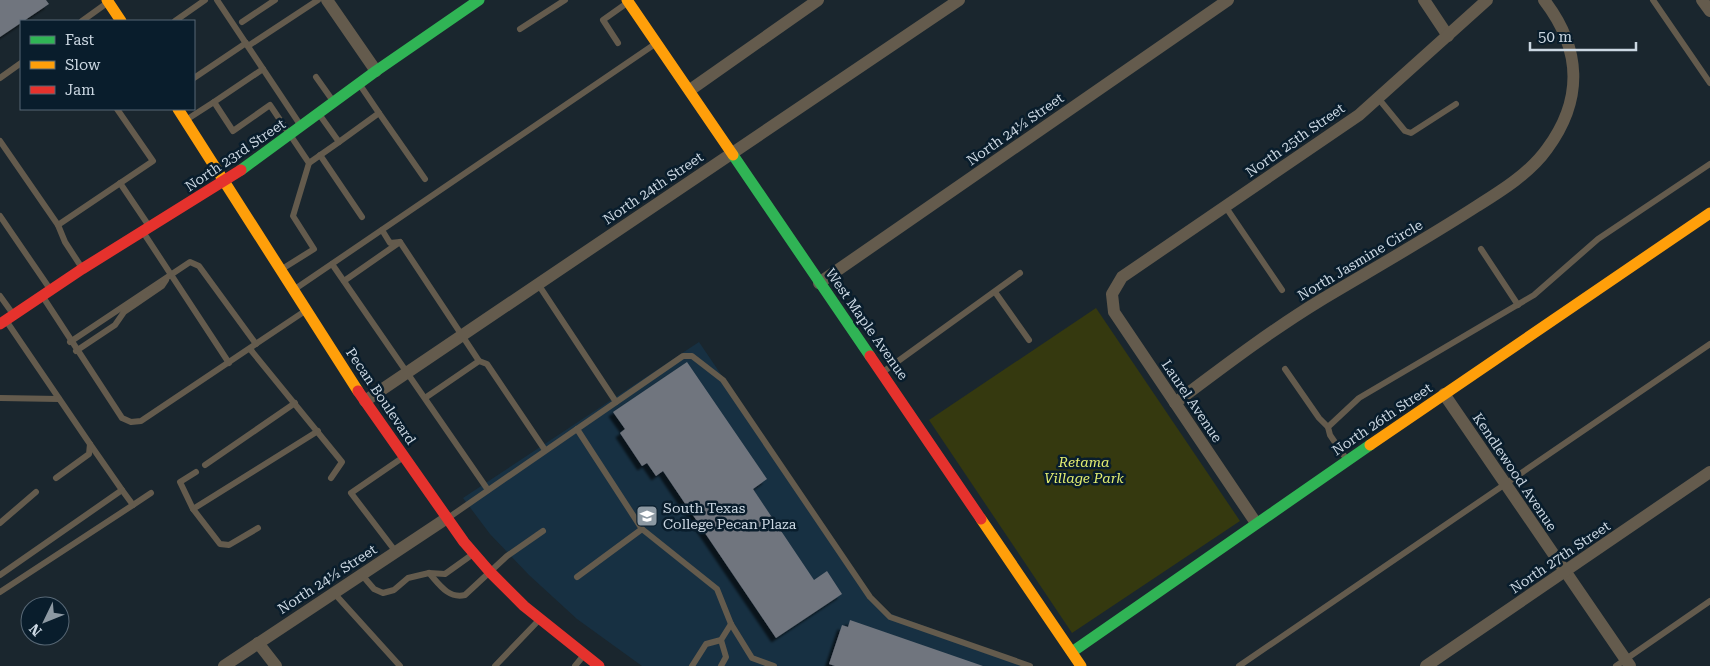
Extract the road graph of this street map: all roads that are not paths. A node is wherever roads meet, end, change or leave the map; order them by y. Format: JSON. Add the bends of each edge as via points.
{"nodes":[{"id":1,"x":205,"y":0,"type":"edge"},
{"id":2,"x":217,"y":0,"type":"edge"},
{"id":3,"x":275,"y":0,"type":"edge"},
{"id":4,"x":318,"y":0,"type":"edge"},
{"id":5,"x":327,"y":0,"type":"edge"},
{"id":6,"x":479,"y":0,"type":"edge"},
{"id":7,"x":564,"y":0,"type":"edge"},
{"id":8,"x":818,"y":0,"type":"edge"},
{"id":9,"x":959,"y":0,"type":"edge"},
{"id":10,"x":1228,"y":0,"type":"edge"},
{"id":11,"x":1424,"y":0,"type":"edge"},
{"id":12,"x":1487,"y":0,"type":"edge"},
{"id":13,"x":1544,"y":0,"type":"edge"},
{"id":14,"x":1653,"y":0,"type":"edge"},
{"id":15,"x":1702,"y":0,"type":"edge"},
{"id":16,"x":108,"y":1,"type":"edge"},
{"id":17,"x":628,"y":1,"type":"edge"},
{"id":18,"x":1710,"y":11,"type":"edge"},
{"id":19,"x":83,"y":20,"type":"edge"},
{"id":20,"x":120,"y":20,"type":"edge"},
{"id":21,"x":176,"y":20,"type":"edge"},
{"id":22,"x":242,"y":22,"type":"dead end"},
{"id":23,"x":520,"y":29,"type":"dead end"},
{"id":24,"x":1448,"y":36,"type":"junction"},
{"id":25,"x":618,"y":43,"type":"dead end"},
{"id":26,"x":657,"y":43,"type":"junction"},
{"id":27,"x":247,"y":44,"type":"junction"},
{"id":28,"x":20,"y":64,"type":"edge"},
{"id":29,"x":263,"y":69,"type":"junction"},
{"id":30,"x":376,"y":71,"type":"junction"},
{"id":31,"x":195,"y":77,"type":"edge"},
{"id":32,"x":316,"y":77,"type":"dead end"},
{"id":33,"x":0,"y":78,"type":"edge"},
{"id":34,"x":1710,"y":83,"type":"edge"},
{"id":35,"x":359,"y":84,"type":"junction"},
{"id":36,"x":690,"y":90,"type":"junction"},
{"id":37,"x":282,"y":97,"type":"junction"},
{"id":38,"x":1378,"y":98,"type":"junction"},
{"id":39,"x":214,"y":102,"type":"junction"},
{"id":40,"x":333,"y":102,"type":"junction"},
{"id":41,"x":1456,"y":104,"type":"dead end"},
{"id":42,"x":270,"y":105,"type":"junction"},
{"id":43,"x":118,"y":110,"type":"edge"},
{"id":44,"x":179,"y":110,"type":"edge"},
{"id":45,"x":319,"y":113,"type":"junction"},
{"id":46,"x":379,"y":113,"type":"junction"},
{"id":47,"x":185,"y":120,"type":"junction"},
{"id":48,"x":302,"y":126,"type":"junction"},
{"id":49,"x":290,"y":135,"type":"junction"},
{"id":50,"x":0,"y":141,"type":"edge"},
{"id":51,"x":339,"y":142,"type":"junction"},
{"id":52,"x":733,"y":152,"type":"junction"},
{"id":53,"x":320,"y":155,"type":"junction"},
{"id":54,"x":309,"y":163,"type":"junction"},
{"id":55,"x":1710,"y":164,"type":"edge"},
{"id":56,"x":425,"y":179,"type":"dead end"},
{"id":57,"x":225,"y":182,"type":"junction"},
{"id":58,"x":120,"y":183,"type":"junction"},
{"id":59,"x":1225,"y":206,"type":"junction"},
{"id":60,"x":1710,"y":214,"type":"edge"},
{"id":61,"x":0,"y":216,"type":"edge"},
{"id":62,"x":362,"y":217,"type":"dead end"},
{"id":63,"x":58,"y":225,"type":"junction"},
{"id":64,"x":146,"y":230,"type":"junction"},
{"id":65,"x":382,"y":230,"type":"junction"},
{"id":66,"x":400,"y":242,"type":"junction"},
{"id":67,"x":1481,"y":249,"type":"dead end"},
{"id":68,"x":332,"y":264,"type":"junction"},
{"id":69,"x":82,"y":269,"type":"junction"},
{"id":70,"x":281,"y":270,"type":"junction"},
{"id":71,"x":1020,"y":273,"type":"dead end"},
{"id":72,"x":170,"y":275,"type":"junction"},
{"id":73,"x":344,"y":281,"type":"junction"},
{"id":74,"x":819,"y":283,"type":"junction"},
{"id":75,"x":538,"y":284,"type":"junction"},
{"id":76,"x":294,"y":290,"type":"junction"},
{"id":77,"x":1282,"y":290,"type":"dead end"},
{"id":78,"x":995,"y":292,"type":"junction"},
{"id":79,"x":47,"y":293,"type":"junction"},
{"id":80,"x":1112,"y":294,"type":"joint"},
{"id":81,"x":0,"y":296,"type":"edge"},
{"id":82,"x":1518,"y":305,"type":"junction"},
{"id":83,"x":306,"y":310,"type":"junction"},
{"id":84,"x":7,"y":319,"type":"edge"},
{"id":85,"x":462,"y":336,"type":"junction"},
{"id":86,"x":1029,"y":340,"type":"dead end"},
{"id":87,"x":70,"y":342,"type":"junction"},
{"id":88,"x":256,"y":344,"type":"junction"},
{"id":89,"x":1710,"y":344,"type":"edge"},
{"id":90,"x":250,"y":349,"type":"junction"},
{"id":91,"x":76,"y":351,"type":"junction"},
{"id":92,"x":479,"y":361,"type":"junction"},
{"id":93,"x":229,"y":363,"type":"junction"},
{"id":94,"x":1285,"y":369,"type":"dead end"},
{"id":95,"x":407,"y":373,"type":"junction"},
{"id":96,"x":882,"y":373,"type":"junction"},
{"id":97,"x":1444,"y":394,"type":"junction"},
{"id":98,"x":0,"y":398,"type":"edge"},
{"id":99,"x":424,"y":398,"type":"junction"},
{"id":100,"x":59,"y":399,"type":"junction"},
{"id":101,"x":365,"y":401,"type":"junction"},
{"id":102,"x":616,"y":402,"type":"junction"},
{"id":103,"x":295,"y":403,"type":"junction"},
{"id":104,"x":1175,"y":403,"type":"junction"},
{"id":105,"x":1328,"y":427,"type":"junction"},
{"id":106,"x":577,"y":429,"type":"junction"},
{"id":107,"x":318,"y":431,"type":"junction"},
{"id":108,"x":90,"y":444,"type":"junction"},
{"id":109,"x":545,"y":450,"type":"junction"},
{"id":110,"x":404,"y":457,"type":"junction"},
{"id":111,"x":1348,"y":460,"type":"junction"},
{"id":112,"x":205,"y":466,"type":"dead end"},
{"id":113,"x":196,"y":472,"type":"dead end"},
{"id":114,"x":1710,"y":472,"type":"edge"},
{"id":115,"x":56,"y":478,"type":"dead end"},
{"id":116,"x":331,"y":478,"type":"dead end"},
{"id":117,"x":1505,"y":484,"type":"junction"},
{"id":118,"x":122,"y":490,"type":"junction"},
{"id":119,"x":488,"y":490,"type":"junction"},
{"id":120,"x":36,"y":492,"type":"dead end"},
{"id":121,"x":152,"y":493,"type":"dead end"},
{"id":122,"x":133,"y":505,"type":"junction"},
{"id":123,"x":193,"y":510,"type":"junction"},
{"id":124,"x":447,"y":518,"type":"junction"},
{"id":125,"x":0,"y":523,"type":"edge"},
{"id":126,"x":1256,"y":523,"type":"junction"},
{"id":127,"x":258,"y":528,"type":"dead end"},
{"id":128,"x":642,"y":529,"type":"junction"},
{"id":129,"x":544,"y":531,"type":"dead end"},
{"id":130,"x":396,"y":552,"type":"junction"},
{"id":131,"x":474,"y":554,"type":"junction"},
{"id":132,"x":490,"y":572,"type":"junction"},
{"id":133,"x":1565,"y":572,"type":"junction"},
{"id":134,"x":429,"y":573,"type":"junction"},
{"id":135,"x":0,"y":575,"type":"edge"},
{"id":136,"x":362,"y":575,"type":"junction"},
{"id":137,"x":577,"y":577,"type":"dead end"},
{"id":138,"x":0,"y":592,"type":"edge"},
{"id":139,"x":334,"y":593,"type":"junction"},
{"id":140,"x":1710,"y":601,"type":"edge"},
{"id":141,"x":539,"y":619,"type":"junction"},
{"id":142,"x":731,"y":624,"type":"junction"},
{"id":143,"x":721,"y":640,"type":"junction"},
{"id":144,"x":258,"y":643,"type":"junction"},
{"id":145,"x":1072,"y":652,"type":"junction"},
{"id":146,"x":584,"y":655,"type":"junction"},
{"id":147,"x":500,"y":664,"type":"edge"},
{"id":148,"x":1624,"y":664,"type":"edge"},
{"id":149,"x":224,"y":666,"type":"edge"},
{"id":150,"x":276,"y":666,"type":"edge"},
{"id":151,"x":400,"y":666,"type":"edge"},
{"id":152,"x":575,"y":666,"type":"edge"},
{"id":153,"x":599,"y":666,"type":"edge"},
{"id":154,"x":692,"y":666,"type":"edge"},
{"id":155,"x":721,"y":666,"type":"edge"},
{"id":156,"x":774,"y":666,"type":"edge"},
{"id":157,"x":1030,"y":666,"type":"edge"},
{"id":158,"x":1080,"y":666,"type":"edge"},
{"id":159,"x":1239,"y":666,"type":"edge"},
{"id":160,"x":1426,"y":666,"type":"edge"}],
"edges":[{"from":1,"to":21,"type":"lane"},
{"from":2,"to":27,"type":"lane"},
{"from":3,"to":22,"type":"lane"},
{"from":4,"to":27,"type":"lane"},
{"from":5,"to":30,"type":"street"},
{"from":6,"to":30,"type":"street","name":"North 23rd Street"},
{"from":7,"to":23,"type":"lane"},
{"from":8,"to":36,"type":"street"},
{"from":9,"to":52,"type":"street","name":"North 24th Street"},
{"from":10,"to":74,"type":"street","name":"North 24½ Street"},
{"from":11,"to":24,"type":"street"},
{"from":12,"to":24,"type":"street","name":"North 25th Street"},
{"from":13,"to":104,"type":"street","name":"North Jasmine Circle","via":[[1563,28],[1573,66],[1570,105],[1554,139],[1539,159],[1497,193],[1441,230],[1291,318]]},
{"from":14,"to":34,"type":"lane"},
{"from":15,"to":18,"type":"street"},
{"from":16,"to":19,"type":"lane"},
{"from":16,"to":20,"type":"street"},
{"from":17,"to":25,"type":"lane","via":[[603,20]]},
{"from":17,"to":26,"type":"street","name":"West Maple Avenue"},
{"from":24,"to":38,"type":"street","name":"North 25th Street"},
{"from":26,"to":36,"type":"street","name":"West Maple Avenue"},
{"from":26,"to":65,"type":"lane"},
{"from":27,"to":29,"type":"lane"},
{"from":27,"to":31,"type":"lane"},
{"from":28,"to":33,"type":"lane"},
{"from":29,"to":37,"type":"lane"},
{"from":29,"to":39,"type":"lane"},
{"from":30,"to":35,"type":"street","name":"North 23rd Street"},
{"from":32,"to":40,"type":"lane"},
{"from":35,"to":40,"type":"street","name":"North 23rd Street"},
{"from":35,"to":46,"type":"lane"},
{"from":36,"to":52,"type":"street","name":"West Maple Avenue"},
{"from":37,"to":42,"type":"lane"},
{"from":37,"to":48,"type":"lane"},
{"from":38,"to":41,"type":"lane","via":[[1405,132],[1411,133]]},
{"from":38,"to":59,"type":"street","name":"North 25th Street"},
{"from":39,"to":42,"type":"lane","via":[[233,130]]},
{"from":39,"to":47,"type":"lane"},
{"from":40,"to":45,"type":"street","name":"North 23rd Street"},
{"from":42,"to":49,"type":"lane"},
{"from":43,"to":58,"type":"lane","via":[[152,161]]},
{"from":44,"to":47,"type":"street","name":"Pecan Boulevard"},
{"from":45,"to":48,"type":"street","name":"North 23rd Street"},
{"from":45,"to":51,"type":"lane"},
{"from":46,"to":51,"type":"lane"},
{"from":46,"to":56,"type":"lane"},
{"from":47,"to":57,"type":"street","name":"Pecan Boulevard"},
{"from":48,"to":49,"type":"street","name":"North 23rd Street"},
{"from":49,"to":54,"type":"lane"},
{"from":49,"to":57,"type":"street","name":"North 23rd Street"},
{"from":50,"to":63,"type":"lane"},
{"from":51,"to":53,"type":"lane"},
{"from":52,"to":74,"type":"street","name":"West Maple Avenue"},
{"from":52,"to":75,"type":"street","name":"North 24th Street"},
{"from":53,"to":54,"type":"lane"},
{"from":53,"to":62,"type":"lane"},
{"from":54,"to":70,"type":"lane","via":[[293,216],[314,249]]},
{"from":55,"to":82,"type":"lane","via":[[1598,239],[1554,279]]},
{"from":57,"to":64,"type":"street","name":"North 23rd Street"},
{"from":57,"to":70,"type":"street","name":"Pecan Boulevard"},
{"from":58,"to":63,"type":"lane"},
{"from":58,"to":64,"type":"lane"},
{"from":59,"to":77,"type":"lane"},
{"from":59,"to":80,"type":"street","name":"North 25th Street","via":[[1122,277]]},
{"from":60,"to":97,"type":"street","name":"North 26th Street"},
{"from":61,"to":79,"type":"lane"},
{"from":63,"to":69,"type":"lane"},
{"from":64,"to":69,"type":"street","name":"North 23rd Street"},
{"from":64,"to":72,"type":"lane"},
{"from":65,"to":66,"type":"lane","via":[[390,243]]},
{"from":65,"to":68,"type":"lane"},
{"from":66,"to":73,"type":"lane"},
{"from":66,"to":85,"type":"lane"},
{"from":67,"to":82,"type":"lane"},
{"from":68,"to":73,"type":"lane"},
{"from":68,"to":76,"type":"lane"},
{"from":69,"to":79,"type":"street","name":"North 23rd Street"},
{"from":70,"to":76,"type":"street","name":"Pecan Boulevard"},
{"from":71,"to":78,"type":"lane"},
{"from":72,"to":87,"type":"lane"},
{"from":72,"to":88,"type":"lane","via":[[190,262],[200,266]]},
{"from":72,"to":91,"type":"lane","via":[[162,286],[124,312],[115,325]]},
{"from":72,"to":93,"type":"lane"},
{"from":73,"to":95,"type":"lane"},
{"from":74,"to":96,"type":"street","name":"West Maple Avenue"},
{"from":75,"to":85,"type":"street","name":"North 24th Street"},
{"from":75,"to":102,"type":"lane"},
{"from":76,"to":83,"type":"street","name":"Pecan Boulevard"},
{"from":78,"to":86,"type":"lane"},
{"from":78,"to":96,"type":"lane"},
{"from":79,"to":84,"type":"street","name":"North 23rd Street"},
{"from":79,"to":87,"type":"lane"},
{"from":80,"to":104,"type":"street","name":"Laurel Avenue","via":[[1114,312]]},
{"from":81,"to":84,"type":"lane"},
{"from":82,"to":105,"type":"lane","via":[[1359,398]]},
{"from":83,"to":88,"type":"lane"},
{"from":83,"to":101,"type":"street","name":"Pecan Boulevard"},
{"from":84,"to":100,"type":"lane"},
{"from":85,"to":92,"type":"lane"},
{"from":85,"to":95,"type":"street","name":"North 24th Street"},
{"from":87,"to":91,"type":"lane"},
{"from":88,"to":90,"type":"lane"},
{"from":89,"to":117,"type":"lane"},
{"from":90,"to":93,"type":"lane"},
{"from":90,"to":103,"type":"lane"},
{"from":91,"to":93,"type":"lane","via":[[122,418],[131,422],[140,422]]},
{"from":92,"to":99,"type":"lane"},
{"from":92,"to":109,"type":"lane","via":[[487,364]]},
{"from":94,"to":105,"type":"lane"},
{"from":95,"to":99,"type":"lane"},
{"from":95,"to":101,"type":"street","name":"North 24th Street"},
{"from":96,"to":145,"type":"street","name":"West Maple Avenue"},
{"from":97,"to":111,"type":"street","name":"North 26th Street"},
{"from":97,"to":117,"type":"street","name":"Kendlewood Avenue"},
{"from":98,"to":100,"type":"lane"},
{"from":99,"to":119,"type":"lane"},
{"from":100,"to":108,"type":"lane"},
{"from":101,"to":110,"type":"street","name":"Pecan Boulevard"},
{"from":102,"to":106,"type":"lane"},
{"from":102,"to":157,"type":"lane","via":[[683,356],[692,356],[722,380],[870,597],[890,617]]},
{"from":103,"to":107,"type":"lane"},
{"from":103,"to":112,"type":"lane"},
{"from":104,"to":126,"type":"street","name":"Laurel Avenue"},
{"from":105,"to":111,"type":"lane"},
{"from":106,"to":109,"type":"lane"},
{"from":106,"to":128,"type":"lane"},
{"from":107,"to":116,"type":"lane","via":[[342,462]]},
{"from":107,"to":123,"type":"lane"},
{"from":108,"to":115,"type":"lane","via":[[89,454]]},
{"from":108,"to":118,"type":"lane"},
{"from":109,"to":119,"type":"lane"},
{"from":110,"to":124,"type":"street","name":"Pecan Boulevard"},
{"from":110,"to":130,"type":"lane","via":[[351,493]]},
{"from":111,"to":126,"type":"street","name":"North 26th Street"},
{"from":113,"to":123,"type":"lane","via":[[180,482]]},
{"from":114,"to":133,"type":"street","name":"North 27th Street"},
{"from":117,"to":133,"type":"street","name":"Kendlewood Avenue"},
{"from":117,"to":159,"type":"lane"},
{"from":118,"to":122,"type":"lane"},
{"from":118,"to":135,"type":"lane"},
{"from":119,"to":124,"type":"lane"},
{"from":120,"to":125,"type":"lane"},
{"from":121,"to":122,"type":"lane"},
{"from":122,"to":138,"type":"lane"},
{"from":123,"to":127,"type":"lane","via":[[220,544],[229,545]]},
{"from":124,"to":130,"type":"street","name":"North 24½ Street"},
{"from":124,"to":131,"type":"street","name":"Pecan Boulevard"},
{"from":126,"to":145,"type":"street","name":"North 26th Street"},
{"from":128,"to":137,"type":"lane"},
{"from":128,"to":142,"type":"lane","via":[[717,589]]},
{"from":129,"to":132,"type":"lane"},
{"from":130,"to":136,"type":"street","name":"North 24½ Street"},
{"from":131,"to":132,"type":"street","name":"Pecan Boulevard"},
{"from":131,"to":134,"type":"lane","via":[[445,574]]},
{"from":132,"to":134,"type":"lane","via":[[465,595],[458,597],[446,592]]},
{"from":132,"to":141,"type":"street","name":"Pecan Boulevard"},
{"from":133,"to":148,"type":"street","name":"Kendlewood Avenue"},
{"from":133,"to":160,"type":"street","name":"North 27th Street"},
{"from":134,"to":136,"type":"lane","via":[[408,578],[394,590],[383,593],[374,589]]},
{"from":136,"to":139,"type":"street","name":"North 24½ Street"},
{"from":139,"to":144,"type":"street","name":"North 24½ Street"},
{"from":139,"to":151,"type":"lane"},
{"from":140,"to":148,"type":"lane"},
{"from":141,"to":146,"type":"street","name":"Pecan Boulevard"},
{"from":141,"to":147,"type":"lane"},
{"from":142,"to":143,"type":"lane"},
{"from":142,"to":156,"type":"lane","via":[[752,658]]},
{"from":143,"to":154,"type":"lane","via":[[706,644]]},
{"from":143,"to":155,"type":"lane","via":[[726,657]]},
{"from":144,"to":149,"type":"street","name":"North 24½ Street"},
{"from":144,"to":150,"type":"street"},
{"from":145,"to":158,"type":"street","name":"West Maple Avenue"},
{"from":146,"to":152,"type":"lane"},
{"from":146,"to":153,"type":"street","name":"Pecan Boulevard"}]}
